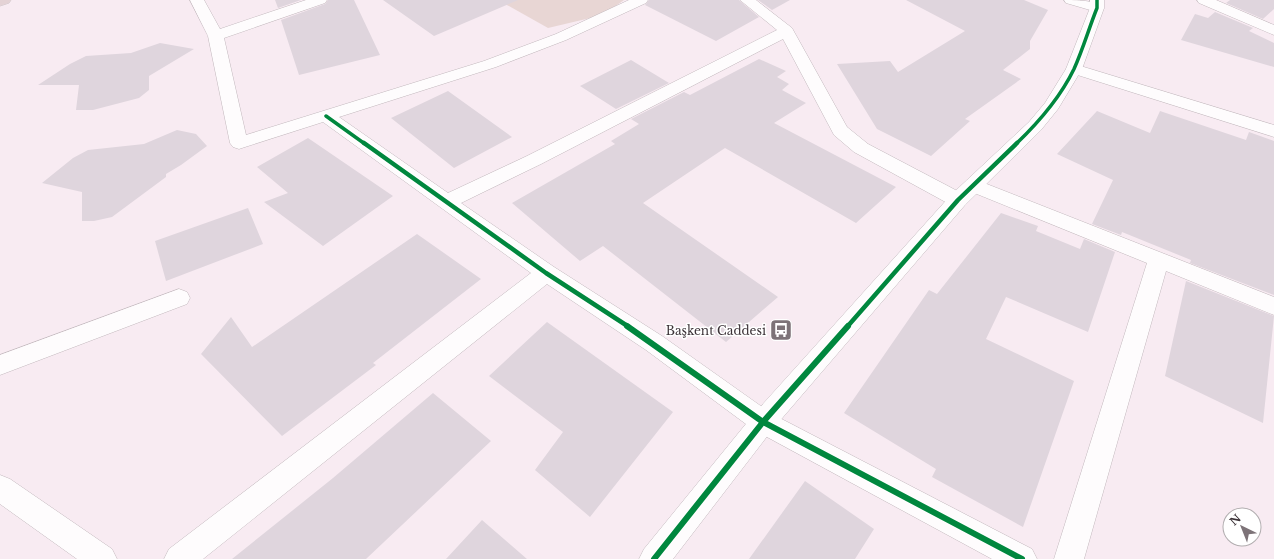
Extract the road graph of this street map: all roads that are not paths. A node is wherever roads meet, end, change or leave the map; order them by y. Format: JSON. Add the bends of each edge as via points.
{"nodes":[{"id":1,"x":4,"y":0,"type":"edge"},
{"id":2,"x":197,"y":0,"type":"edge"},
{"id":3,"x":320,"y":0,"type":"edge"},
{"id":4,"x":641,"y":0,"type":"edge"},
{"id":5,"x":747,"y":0,"type":"edge"},
{"id":6,"x":1071,"y":0,"type":"edge"},
{"id":7,"x":1204,"y":0,"type":"edge"},
{"id":8,"x":0,"y":2,"type":"edge"},
{"id":9,"x":1097,"y":4,"type":"edge"},
{"id":10,"x":1274,"y":30,"type":"edge"},
{"id":11,"x":787,"y":31,"type":"junction"},
{"id":12,"x":216,"y":36,"type":"junction"},
{"id":13,"x":1074,"y":70,"type":"junction"},
{"id":14,"x":326,"y":116,"type":"junction"},
{"id":15,"x":1274,"y":131,"type":"edge"},
{"id":16,"x":974,"y":185,"type":"junction"},
{"id":17,"x":958,"y":200,"type":"junction"},
{"id":18,"x":448,"y":201,"type":"junction"},
{"id":19,"x":1159,"y":260,"type":"junction"},
{"id":20,"x":546,"y":273,"type":"junction"},
{"id":21,"x":179,"y":298,"type":"dead end"},
{"id":22,"x":1274,"y":306,"type":"edge"},
{"id":23,"x":0,"y":365,"type":"edge"},
{"id":24,"x":763,"y":422,"type":"junction"},
{"id":25,"x":0,"y":488,"type":"edge"},
{"id":26,"x":102,"y":559,"type":"edge"},
{"id":27,"x":180,"y":559,"type":"edge"},
{"id":28,"x":654,"y":559,"type":"edge"},
{"id":29,"x":1022,"y":559,"type":"edge"},
{"id":30,"x":1069,"y":559,"type":"edge"}],
"edges":[{"from":1,"to":8,"type":"highway"},
{"from":2,"to":12,"type":"street"},
{"from":3,"to":12,"type":"street"},
{"from":4,"to":14,"type":"street","via":[[524,52]]},
{"from":5,"to":11,"type":"street"},
{"from":6,"to":9,"type":"street"},
{"from":7,"to":10,"type":"street"},
{"from":9,"to":13,"type":"street"},
{"from":11,"to":17,"type":"street","via":[[834,121],[849,140]]},
{"from":11,"to":18,"type":"street"},
{"from":12,"to":14,"type":"street","via":[[238,143]]},
{"from":13,"to":15,"type":"street"},
{"from":13,"to":16,"type":"street","via":[[1052,106],[1035,126]]},
{"from":14,"to":18,"type":"street"},
{"from":16,"to":17,"type":"street"},
{"from":16,"to":19,"type":"street"},
{"from":17,"to":24,"type":"street"},
{"from":18,"to":20,"type":"street"},
{"from":19,"to":22,"type":"street"},
{"from":19,"to":30,"type":"street"},
{"from":20,"to":24,"type":"street","via":[[654,344]]},
{"from":20,"to":27,"type":"street"},
{"from":21,"to":23,"type":"street"},
{"from":24,"to":28,"type":"street"},
{"from":24,"to":29,"type":"street"},
{"from":25,"to":26,"type":"street"}]}
